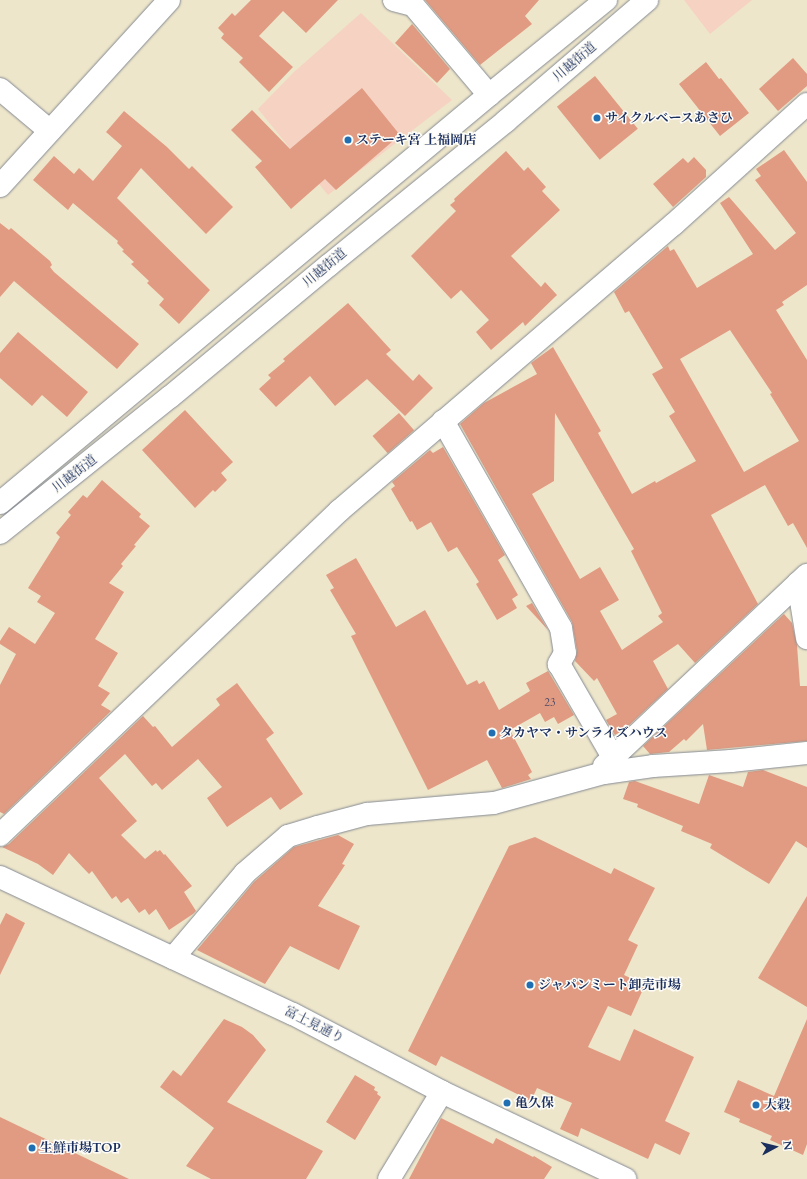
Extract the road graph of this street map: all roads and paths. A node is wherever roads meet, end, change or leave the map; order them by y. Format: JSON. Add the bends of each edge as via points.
{"nodes":[{"id":1,"x":169,"y":0,"type":"edge"},
{"id":2,"x":394,"y":0,"type":"edge"},
{"id":3,"x":606,"y":0,"type":"edge"},
{"id":4,"x":647,"y":0,"type":"edge"},
{"id":5,"x":0,"y":89,"type":"edge"},
{"id":6,"x":489,"y":95,"type":"junction"},
{"id":7,"x":807,"y":104,"type":"edge"},
{"id":8,"x":50,"y":131,"type":"junction"},
{"id":9,"x":0,"y":186,"type":"edge"},
{"id":10,"x":443,"y":421,"type":"junction"},
{"id":11,"x":0,"y":503,"type":"edge"},
{"id":12,"x":0,"y":533,"type":"edge"},
{"id":13,"x":803,"y":579,"type":"edge"},
{"id":14,"x":807,"y":638,"type":"edge"},
{"id":15,"x":807,"y":753,"type":"edge"},
{"id":16,"x":614,"y":757,"type":"junction"},
{"id":17,"x":593,"y":776,"type":"junction"},
{"id":18,"x":0,"y":835,"type":"edge"},
{"id":19,"x":0,"y":877,"type":"edge"},
{"id":20,"x":174,"y":958,"type":"junction"},
{"id":21,"x":442,"y":1092,"type":"junction"},
{"id":22,"x":389,"y":1179,"type":"edge"},
{"id":23,"x":625,"y":1179,"type":"edge"}],
"edges":[{"from":1,"to":8,"type":"main road"},
{"from":2,"to":6,"type":"main road","via":[[413,4]]},
{"from":3,"to":6,"type":"main road","name":"川越街道"},
{"from":4,"to":12,"type":"main road","name":"川越街道","via":[[506,121]]},
{"from":5,"to":8,"type":"main road"},
{"from":6,"to":11,"type":"main road","name":"川越街道"},
{"from":7,"to":10,"type":"main road","via":[[674,224]]},
{"from":8,"to":9,"type":"main road"},
{"from":10,"to":16,"type":"main road","via":[[561,628],[565,653],[559,664]]},
{"from":10,"to":18,"type":"main road","via":[[339,511]]},
{"from":13,"to":14,"type":"main road"},
{"from":13,"to":16,"type":"main road"},
{"from":15,"to":17,"type":"main road","via":[[653,766]]},
{"from":16,"to":17,"type":"main road"},
{"from":17,"to":20,"type":"main road","via":[[494,803],[367,814],[288,836],[245,873]]},
{"from":19,"to":20,"type":"main road","name":"富士見通り"},
{"from":20,"to":21,"type":"main road","name":"富士見通り","via":[[293,1014]]},
{"from":21,"to":22,"type":"main road"},
{"from":21,"to":23,"type":"main road","name":"富士見通り"}]}
